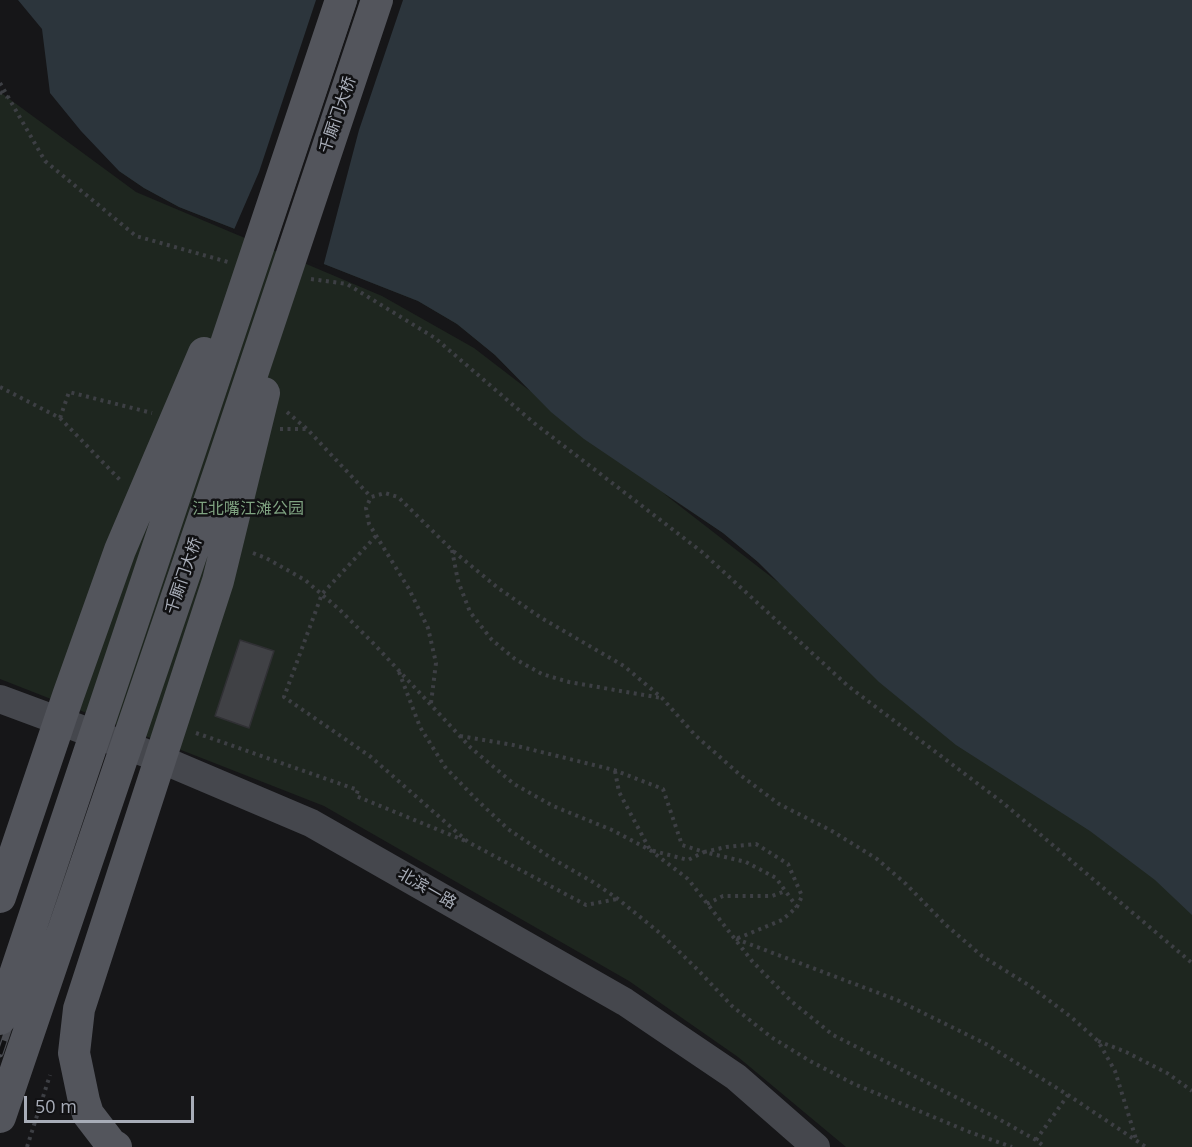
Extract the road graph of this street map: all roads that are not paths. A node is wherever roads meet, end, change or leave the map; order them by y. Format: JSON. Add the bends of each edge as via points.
{"nodes":[{"id":1,"x":341,"y":0,"type":"edge"},
{"id":2,"x":377,"y":0,"type":"edge"},
{"id":3,"x":279,"y":182,"type":"junction"},
{"id":4,"x":312,"y":191,"type":"junction"},
{"id":5,"x":0,"y":699,"type":"edge"},
{"id":6,"x":0,"y":719,"type":"edge"},
{"id":7,"x":0,"y":897,"type":"edge"},
{"id":8,"x":0,"y":1018,"type":"edge"},
{"id":9,"x":0,"y":1117,"type":"edge"},
{"id":10,"x":116,"y":1147,"type":"edge"},
{"id":11,"x":790,"y":1147,"type":"edge"},
{"id":12,"x":816,"y":1147,"type":"edge"}],
"edges":[{"from":1,"to":3,"type":"main road","name":"千厮门大桥","bridge":true},
{"from":2,"to":4,"type":"main road","name":"千厮门大桥","bridge":true},
{"from":3,"to":7,"type":"main road","bridge":true,"via":[[120,550]]},
{"from":3,"to":8,"type":"main road","name":"千厮门大桥","bridge":true},
{"from":4,"to":9,"type":"main road","name":"千厮门大桥","bridge":true},
{"from":4,"to":10,"type":"main road","bridge":true,"via":[[218,581],[80,1009],[74,1053],[84,1101],[88,1114]]},
{"from":5,"to":12,"type":"street","name":"北滨一路","via":[[151,755],[311,823],[625,1002],[736,1077]]},
{"from":6,"to":11,"type":"street","name":"北滨一路","via":[[146,770],[301,837],[617,1016],[737,1100]]}]}
